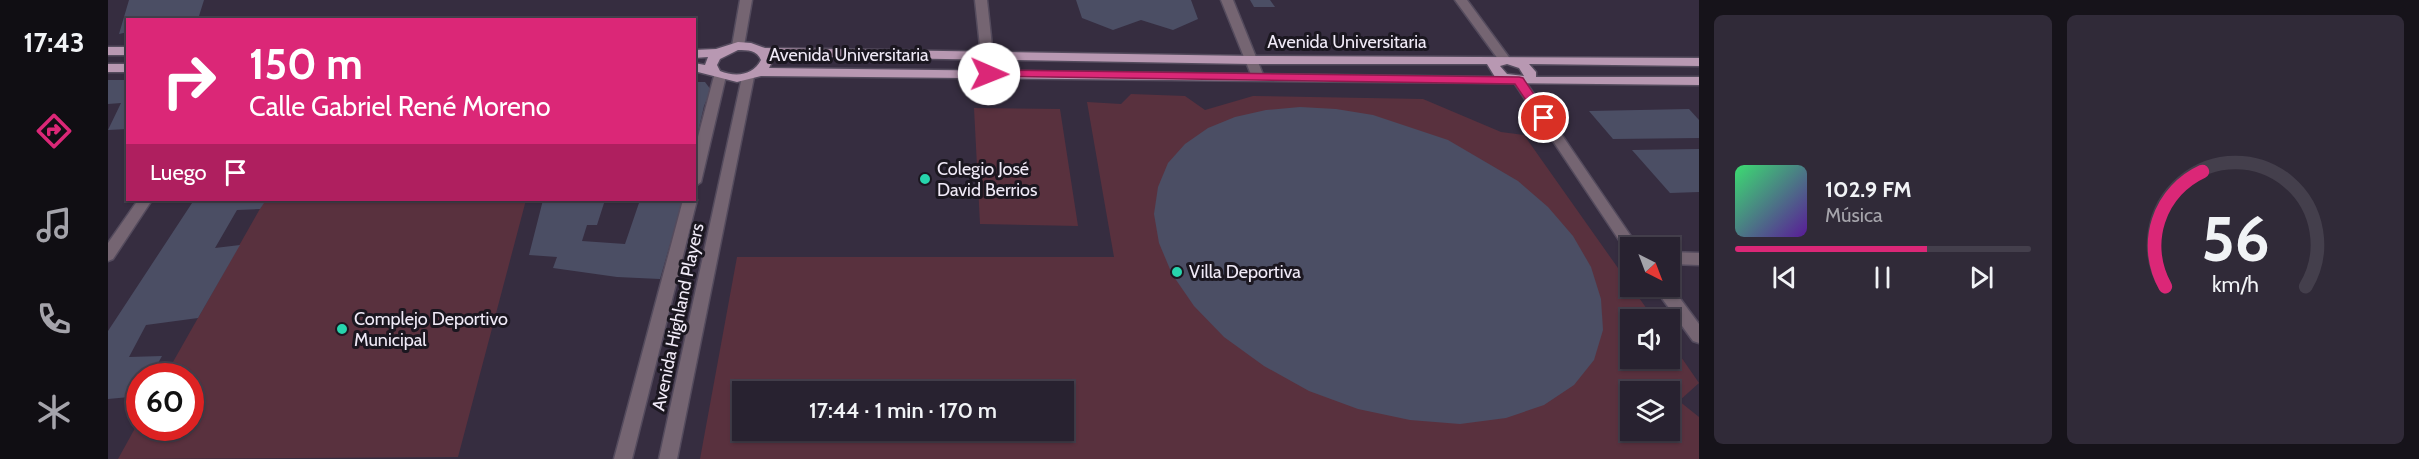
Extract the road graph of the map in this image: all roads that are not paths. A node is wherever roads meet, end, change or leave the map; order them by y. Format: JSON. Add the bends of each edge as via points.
{"nodes":[{"id":1,"x":746,"y":0,"type":"edge"},
{"id":2,"x":981,"y":0,"type":"edge"},
{"id":3,"x":1227,"y":0,"type":"edge"},
{"id":4,"x":1461,"y":0,"type":"edge"},
{"id":5,"x":738,"y":46,"type":"junction"},
{"id":6,"x":108,"y":51,"type":"edge"},
{"id":7,"x":126,"y":51,"type":"edge"},
{"id":8,"x":763,"y":52,"type":"junction"},
{"id":9,"x":718,"y":53,"type":"junction"},
{"id":10,"x":696,"y":54,"type":"edge"},
{"id":11,"x":988,"y":56,"type":"junction"},
{"id":12,"x":1250,"y":60,"type":"junction"},
{"id":13,"x":1505,"y":60,"type":"junction"},
{"id":14,"x":1699,"y":62,"type":"edge"},
{"id":15,"x":108,"y":68,"type":"edge"},
{"id":16,"x":126,"y":68,"type":"edge"},
{"id":17,"x":696,"y":68,"type":"edge"},
{"id":18,"x":716,"y":73,"type":"junction"},
{"id":19,"x":989,"y":74,"type":"junction"},
{"id":20,"x":753,"y":75,"type":"junction"},
{"id":21,"x":1258,"y":77,"type":"junction"},
{"id":22,"x":1519,"y":81,"type":"junction"},
{"id":23,"x":1699,"y":81,"type":"edge"},
{"id":24,"x":696,"y":172,"type":"edge"},
{"id":25,"x":144,"y":201,"type":"edge"},
{"id":26,"x":690,"y":201,"type":"edge"},
{"id":27,"x":1625,"y":237,"type":"edge"},
{"id":28,"x":108,"y":255,"type":"edge"},
{"id":29,"x":1680,"y":258,"type":"edge"},
{"id":30,"x":1699,"y":259,"type":"edge"},
{"id":31,"x":1669,"y":297,"type":"edge"},
{"id":32,"x":1699,"y":336,"type":"edge"},
{"id":33,"x":623,"y":459,"type":"edge"},
{"id":34,"x":668,"y":459,"type":"edge"}],
"edges":[{"from":1,"to":5,"type":"street"},
{"from":2,"to":11,"type":"street"},
{"from":3,"to":12,"type":"street"},
{"from":4,"to":13,"type":"street"},
{"from":5,"to":8,"type":"main road","name":"Avenida Universitaria"},
{"from":5,"to":9,"type":"main road"},
{"from":6,"to":7,"type":"main road"},
{"from":8,"to":11,"type":"main road","name":"Avenida Universitaria"},
{"from":8,"to":20,"type":"main road","via":[[767,60]]},
{"from":9,"to":10,"type":"main road"},
{"from":9,"to":18,"type":"main road","via":[[712,61]]},
{"from":11,"to":12,"type":"main road","name":"Avenida Universitaria"},
{"from":11,"to":19,"type":"street"},
{"from":12,"to":13,"type":"main road","name":"Avenida Universitaria"},
{"from":12,"to":21,"type":"street"},
{"from":13,"to":14,"type":"main road","name":"Avenida Universitaria"},
{"from":13,"to":22,"type":"main road","via":[[1523,65],[1530,72],[1530,78]]},
{"from":13,"to":22,"type":"main road","via":[[1493,64],[1495,71]]},
{"from":15,"to":16,"type":"main road"},
{"from":17,"to":18,"type":"main road"},
{"from":18,"to":20,"type":"main road","name":"Avenida Universitaria"},
{"from":18,"to":24,"type":"street"},
{"from":19,"to":20,"type":"main road","name":"Avenida Universitaria"},
{"from":19,"to":21,"type":"main road","name":"Avenida Universitaria"},
{"from":20,"to":34,"type":"street","name":"Avenida Highland Players"},
{"from":21,"to":22,"type":"main road","name":"Avenida Universitaria"},
{"from":22,"to":23,"type":"main road","name":"Avenida Universitaria"},
{"from":22,"to":27,"type":"street"},
{"from":25,"to":28,"type":"street"},
{"from":26,"to":33,"type":"street","name":"Avenida Highland Players"},
{"from":29,"to":30,"type":"street"},
{"from":31,"to":32,"type":"street"}]}
